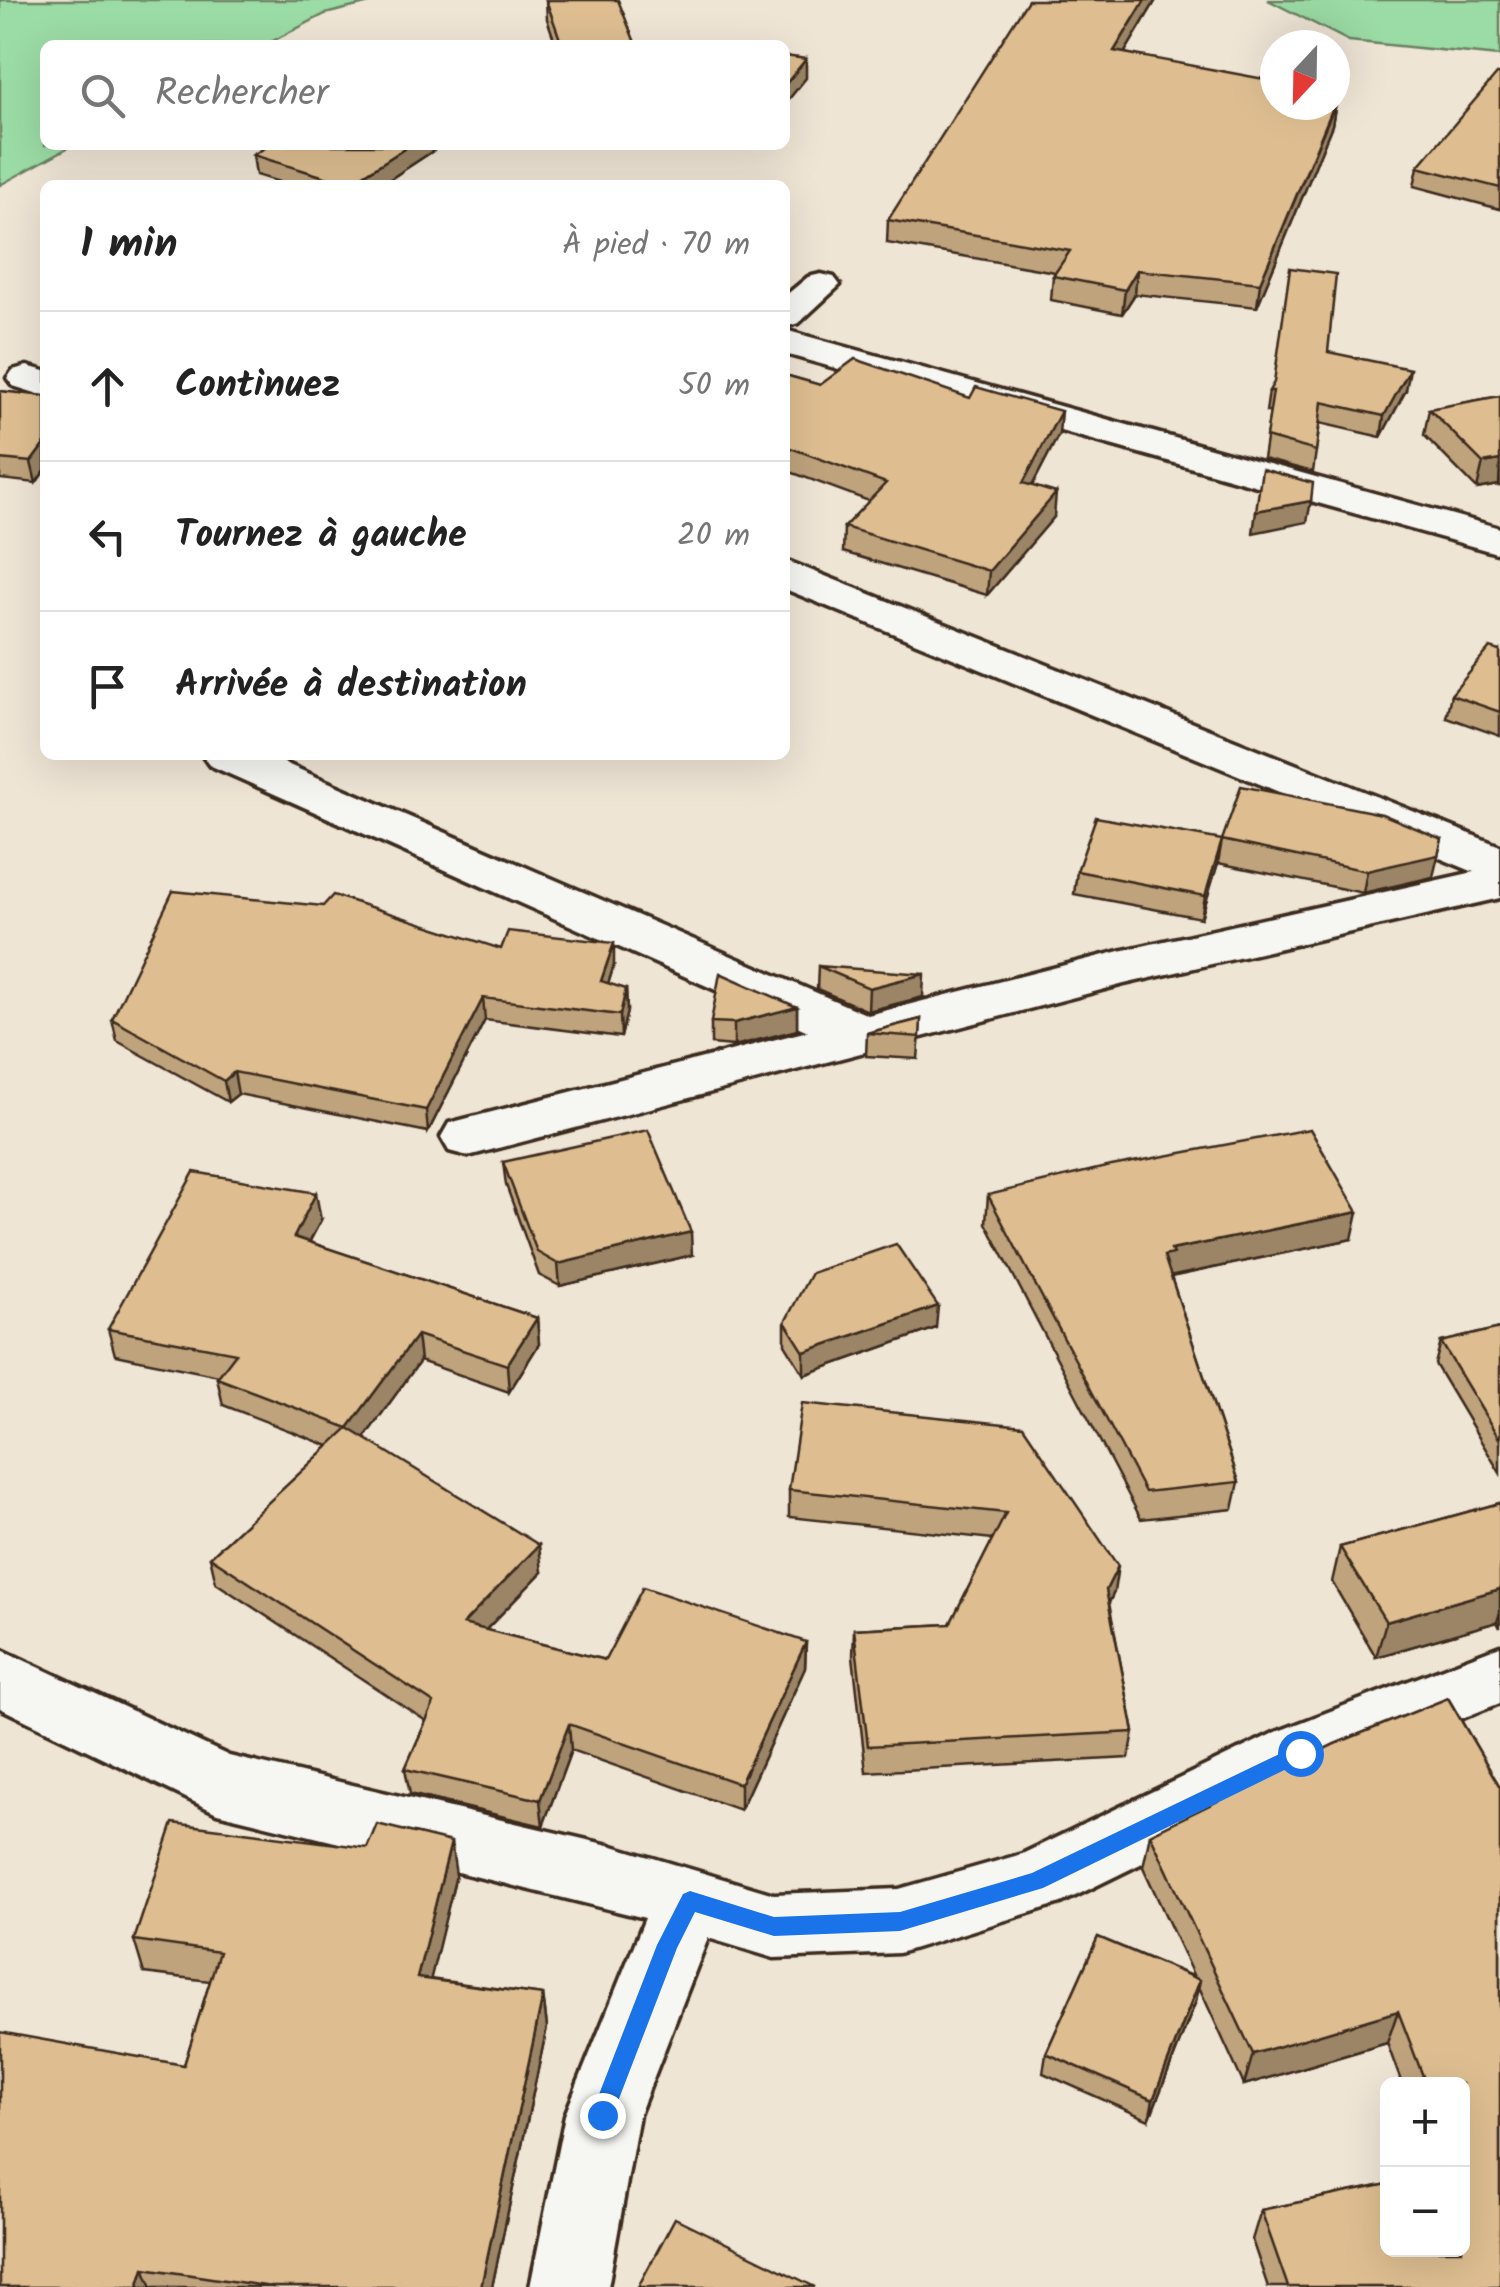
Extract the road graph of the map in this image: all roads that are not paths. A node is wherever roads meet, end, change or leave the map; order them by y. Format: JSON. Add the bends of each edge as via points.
{"nodes":[{"id":1,"x":821,"y":285,"type":"dead end"},
{"id":2,"x":790,"y":311,"type":"edge"},
{"id":3,"x":790,"y":343,"type":"edge"},
{"id":4,"x":1500,"y":541,"type":"edge"},
{"id":5,"x":790,"y":575,"type":"edge"},
{"id":6,"x":237,"y":760,"type":"edge"},
{"id":7,"x":1500,"y":864,"type":"edge"},
{"id":8,"x":1500,"y":882,"type":"edge"},
{"id":9,"x":863,"y":1034,"type":"junction"},
{"id":10,"x":468,"y":1137,"type":"dead end"},
{"id":11,"x":1500,"y":1674,"type":"edge"},
{"id":12,"x":0,"y":1677,"type":"edge"},
{"id":13,"x":690,"y":1901,"type":"junction"},
{"id":14,"x":569,"y":2287,"type":"edge"}],
"edges":[{"from":1,"to":2,"type":"street"},
{"from":3,"to":4,"type":"street"},
{"from":5,"to":7,"type":"street"},
{"from":6,"to":9,"type":"street"},
{"from":8,"to":9,"type":"street"},
{"from":9,"to":10,"type":"street"},
{"from":11,"to":13,"type":"street","via":[[1300,1753],[1036,1881],[900,1921],[774,1926]]},
{"from":12,"to":13,"type":"street","via":[[218,1783],[613,1876]]},
{"from":13,"to":14,"type":"street","via":[[602,2115]]}]}
